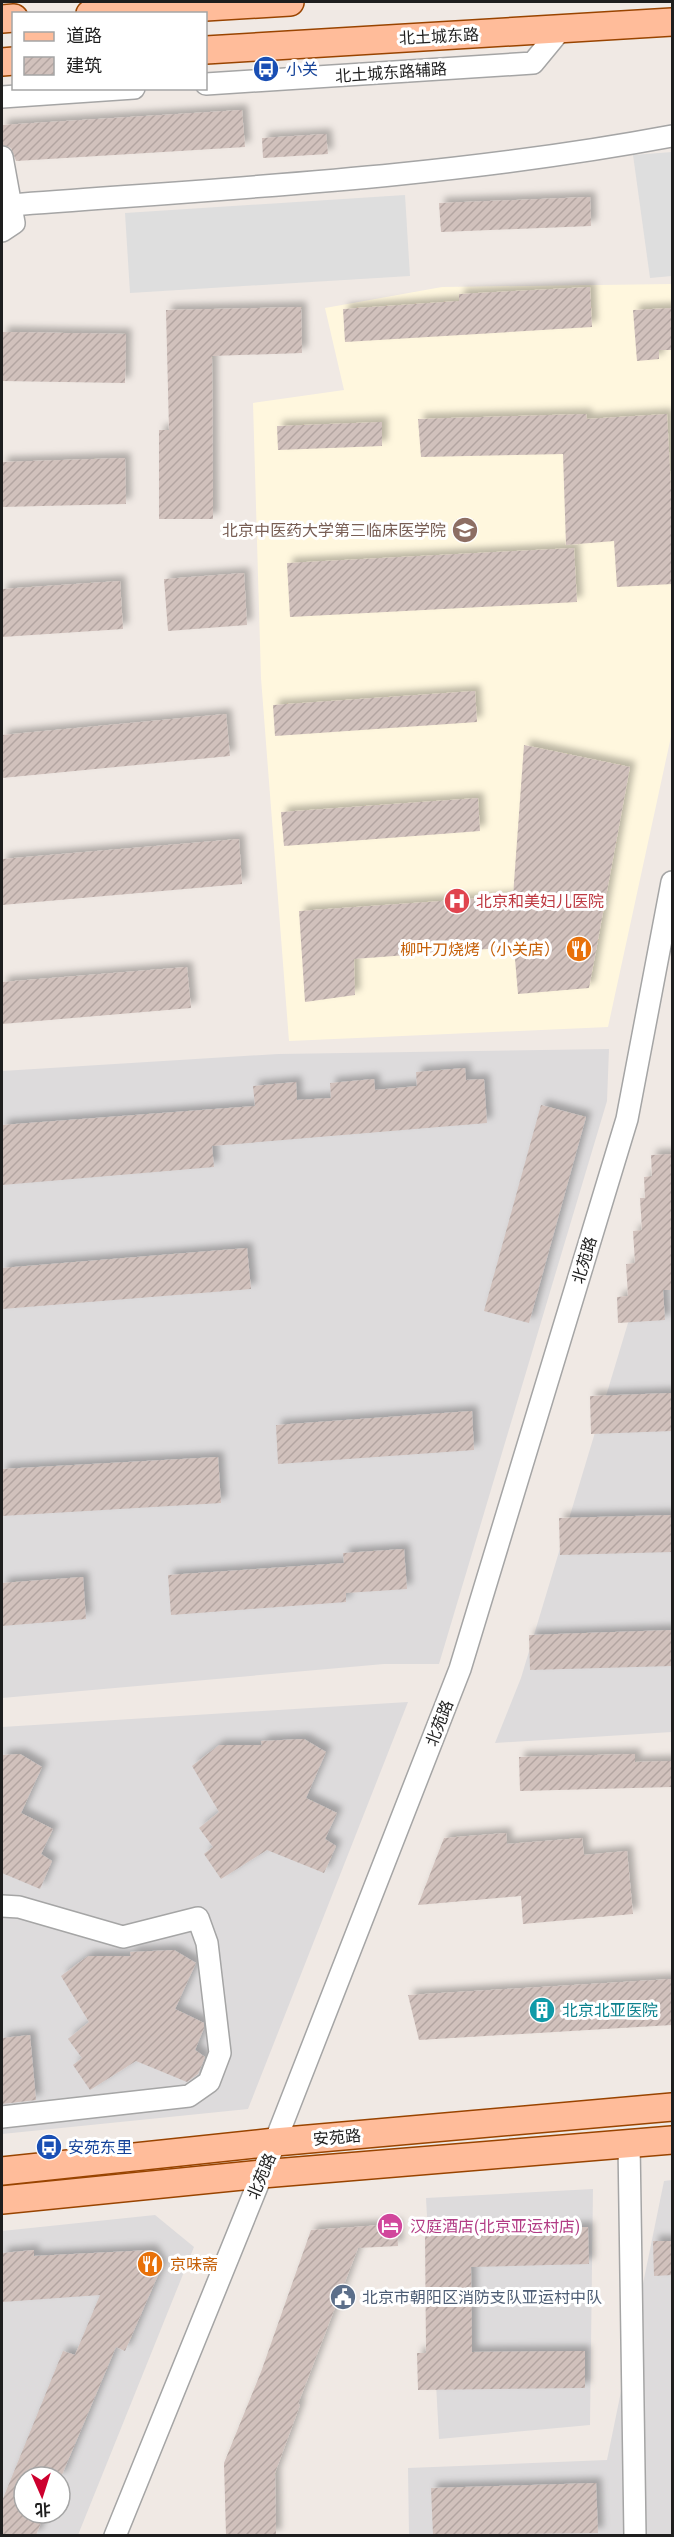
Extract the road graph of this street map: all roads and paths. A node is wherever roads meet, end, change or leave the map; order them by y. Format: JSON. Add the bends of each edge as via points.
{"nodes":[{"id":1,"x":290,"y":2,"type":"edge"},
{"id":2,"x":123,"y":12,"type":"edge"},
{"id":3,"x":672,"y":22,"type":"edge"},
{"id":4,"x":561,"y":29,"type":"junction"},
{"id":5,"x":207,"y":50,"type":"edge"},
{"id":6,"x":207,"y":84,"type":"edge"},
{"id":7,"x":105,"y":90,"type":"edge"},
{"id":8,"x":2,"y":97,"type":"edge"},
{"id":9,"x":672,"y":136,"type":"edge"},
{"id":10,"x":2,"y":157,"type":"edge"},
{"id":11,"x":11,"y":205,"type":"junction"},
{"id":12,"x":2,"y":231,"type":"edge"},
{"id":13,"x":672,"y":882,"type":"edge"},
{"id":14,"x":2,"y":1906,"type":"edge"},
{"id":15,"x":672,"y":2107,"type":"edge"},
{"id":16,"x":2,"y":2117,"type":"edge"},
{"id":17,"x":672,"y":2140,"type":"edge"},
{"id":18,"x":275,"y":2142,"type":"junction"},
{"id":19,"x":629,"y":2144,"type":"junction"},
{"id":20,"x":2,"y":2171,"type":"edge"},
{"id":21,"x":262,"y":2174,"type":"junction"},
{"id":22,"x":2,"y":2200,"type":"edge"},
{"id":23,"x":114,"y":2535,"type":"edge"},
{"id":24,"x":635,"y":2535,"type":"edge"}],
"edges":[{"from":1,"to":2,"type":"main road"},
{"from":3,"to":4,"type":"main road","name":"北土城东路"},
{"from":4,"to":5,"type":"main road","name":"北土城东路"},
{"from":4,"to":6,"type":"street","name":"北土城东路辅路","via":[[533,63]]},
{"from":7,"to":8,"type":"street"},
{"from":9,"to":11,"type":"street","via":[[600,150],[388,177]]},
{"from":10,"to":11,"type":"street"},
{"from":11,"to":12,"type":"street","via":[[14,223]]},
{"from":13,"to":18,"type":"street","name":"北苑路","via":[[627,1119],[460,1670]]},
{"from":14,"to":16,"type":"street","via":[[31,1910],[123,1937],[198,1918],[207,1943],[220,2053],[209,2082],[189,2096]]},
{"from":15,"to":18,"type":"main road","name":"安苑路"},
{"from":17,"to":19,"type":"main road","name":"安苑路"},
{"from":18,"to":20,"type":"main road","name":"安苑路"},
{"from":18,"to":21,"type":"street","name":"北苑路"},
{"from":19,"to":21,"type":"main road","name":"安苑路"},
{"from":19,"to":24,"type":"street"},
{"from":21,"to":22,"type":"main road","name":"安苑路"},
{"from":21,"to":23,"type":"street","name":"北苑路"}]}
